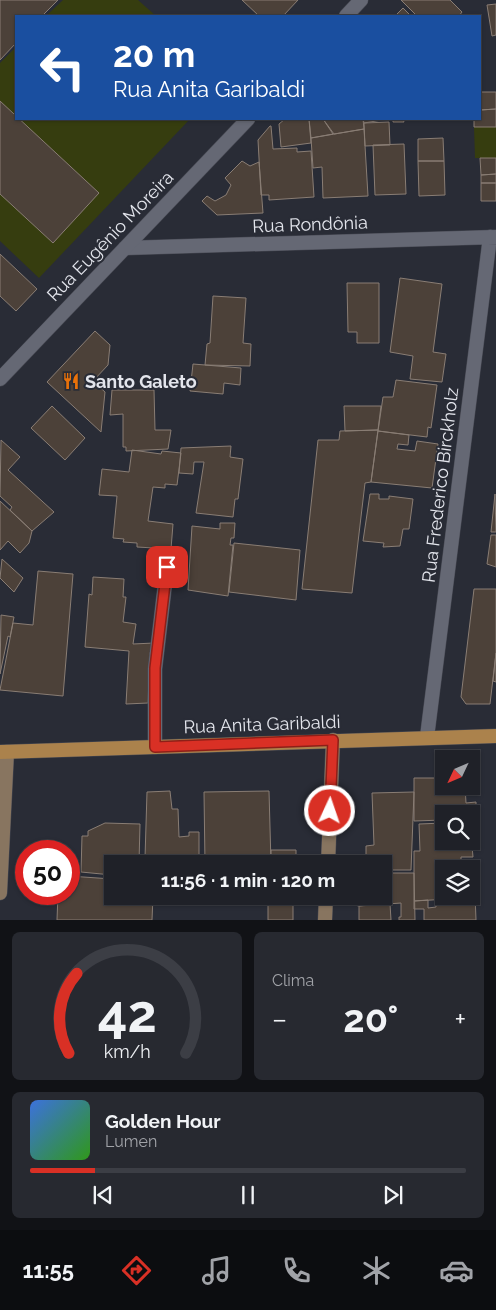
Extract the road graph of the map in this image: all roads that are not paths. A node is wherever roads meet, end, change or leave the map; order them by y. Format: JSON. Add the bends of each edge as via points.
{"nodes":[{"id":1,"x":362,"y":0,"type":"edge"},
{"id":2,"x":347,"y":15,"type":"edge"},
{"id":3,"x":247,"y":120,"type":"edge"},
{"id":4,"x":493,"y":237,"type":"edge"},
{"id":5,"x":125,"y":248,"type":"junction"},
{"id":6,"x":0,"y":379,"type":"edge"},
{"id":7,"x":167,"y":567,"type":"dead end"},
{"id":8,"x":496,"y":736,"type":"edge"},
{"id":9,"x":428,"y":737,"type":"junction"},
{"id":10,"x":333,"y":740,"type":"junction"},
{"id":11,"x":155,"y":747,"type":"junction"},
{"id":12,"x":4,"y":752,"type":"edge"},
{"id":13,"x":328,"y":855,"type":"edge"},
{"id":14,"x":0,"y":893,"type":"edge"},
{"id":15,"x":326,"y":905,"type":"edge"},
{"id":16,"x":325,"y":920,"type":"edge"}],
"edges":[{"from":1,"to":2,"type":"street"},
{"from":3,"to":5,"type":"street","name":"Rua Eugênio Moreira"},
{"from":4,"to":5,"type":"street","name":"Rua Rondônia"},
{"from":4,"to":9,"type":"street","name":"Rua Frederico Birckholz"},
{"from":5,"to":6,"type":"street","name":"Rua Eugênio Moreira"},
{"from":7,"to":11,"type":"street","via":[[155,668]]},
{"from":8,"to":9,"type":"main road","name":"Rua Anita Garibaldi"},
{"from":9,"to":10,"type":"main road","name":"Rua Anita Garibaldi"},
{"from":10,"to":11,"type":"main road","name":"Rua Anita Garibaldi"},
{"from":10,"to":13,"type":"main road"},
{"from":11,"to":12,"type":"main road","name":"Rua Anita Garibaldi"},
{"from":12,"to":14,"type":"main road"},
{"from":15,"to":16,"type":"main road"}]}
